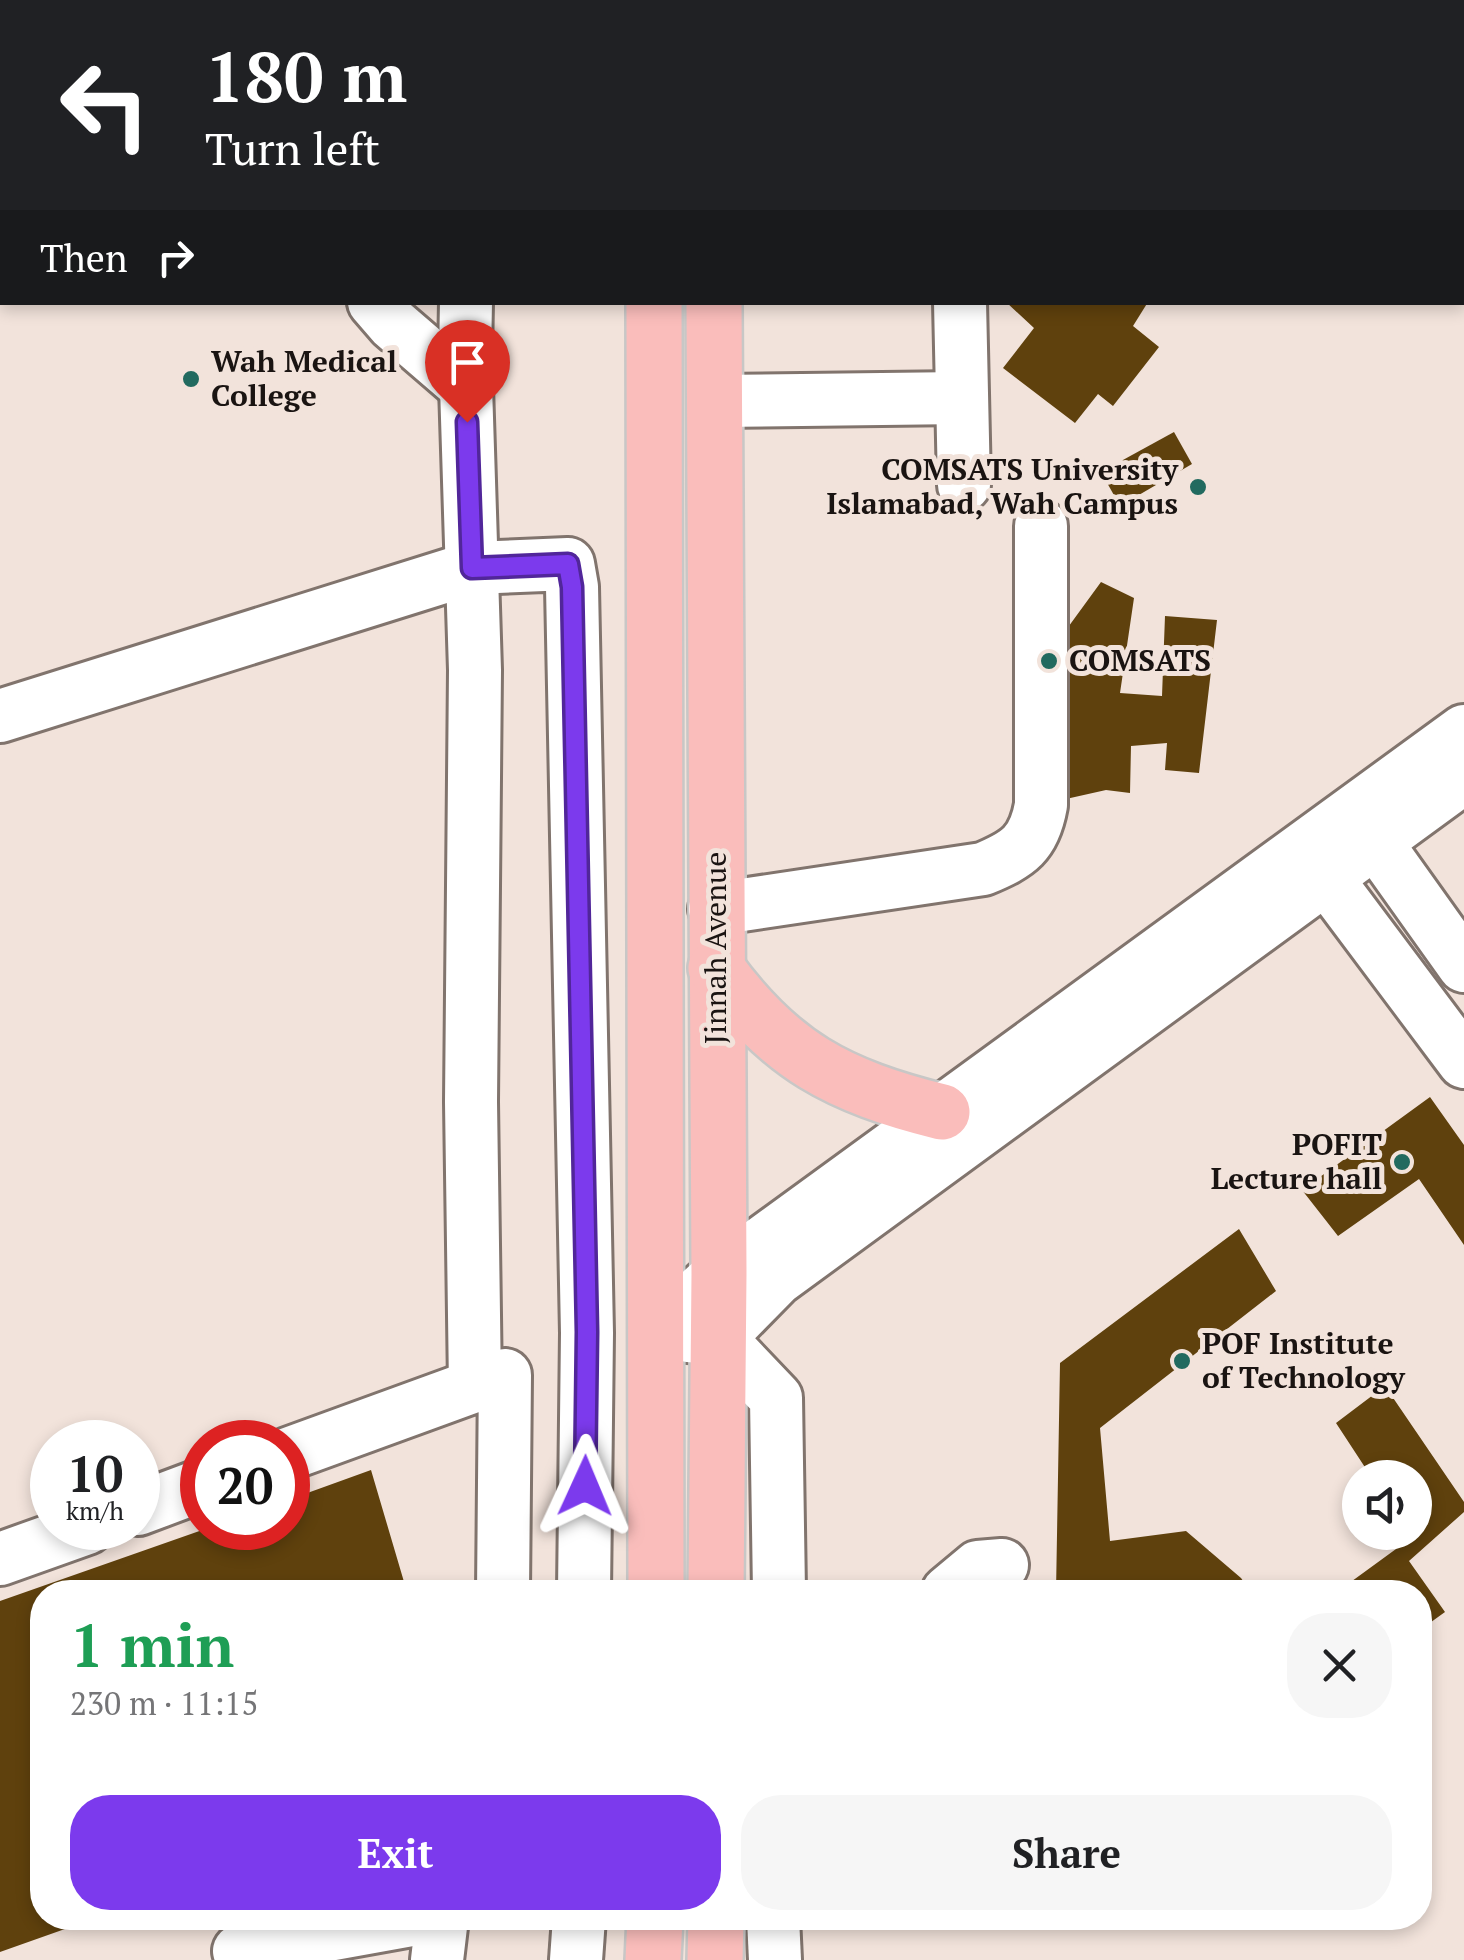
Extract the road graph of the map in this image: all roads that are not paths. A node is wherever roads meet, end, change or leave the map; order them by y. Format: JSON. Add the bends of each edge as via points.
{"nodes":[{"id":1,"x":377,"y":305,"type":"edge"},
{"id":2,"x":466,"y":305,"type":"edge"},
{"id":3,"x":654,"y":305,"type":"edge"},
{"id":4,"x":714,"y":305,"type":"edge"},
{"id":5,"x":960,"y":305,"type":"edge"},
{"id":6,"x":466,"y":386,"type":"junction"},
{"id":7,"x":962,"y":398,"type":"junction"},
{"id":8,"x":714,"y":400,"type":"junction"},
{"id":9,"x":964,"y":485,"type":"dead end"},
{"id":10,"x":1041,"y":526,"type":"dead end"},
{"id":11,"x":472,"y":568,"type":"junction"},
{"id":12,"x":0,"y":716,"type":"edge"},
{"id":13,"x":1464,"y":731,"type":"edge"},
{"id":14,"x":1464,"y":777,"type":"edge"},
{"id":15,"x":1366,"y":826,"type":"junction"},
{"id":16,"x":1316,"y":863,"type":"junction"},
{"id":17,"x":716,"y":909,"type":"junction"},
{"id":18,"x":1464,"y":966,"type":"edge"},
{"id":19,"x":716,"y":968,"type":"junction"},
{"id":20,"x":1464,"y":1062,"type":"edge"},
{"id":21,"x":953,"y":1128,"type":"junction"},
{"id":22,"x":719,"y":1274,"type":"junction"},
{"id":23,"x":587,"y":1332,"type":"junction"},
{"id":24,"x":656,"y":1333,"type":"junction"},
{"id":25,"x":718,"y":1338,"type":"junction"},
{"id":26,"x":475,"y":1386,"type":"junction"},
{"id":27,"x":310,"y":1446,"type":"edge"},
{"id":28,"x":30,"y":1548,"type":"edge"},
{"id":29,"x":0,"y":1559,"type":"edge"},
{"id":30,"x":1002,"y":1565,"type":"dead end"},
{"id":31,"x":504,"y":1580,"type":"edge"},
{"id":32,"x":584,"y":1580,"type":"edge"},
{"id":33,"x":656,"y":1580,"type":"edge"},
{"id":34,"x":716,"y":1580,"type":"edge"},
{"id":35,"x":779,"y":1580,"type":"edge"},
{"id":36,"x":962,"y":1580,"type":"edge"},
{"id":37,"x":356,"y":1930,"type":"edge"},
{"id":38,"x":441,"y":1930,"type":"edge"},
{"id":39,"x":578,"y":1930,"type":"edge"},
{"id":40,"x":654,"y":1930,"type":"edge"},
{"id":41,"x":716,"y":1930,"type":"edge"},
{"id":42,"x":774,"y":1930,"type":"edge"},
{"id":43,"x":238,"y":1951,"type":"dead end"},
{"id":44,"x":437,"y":1960,"type":"edge"},
{"id":45,"x":576,"y":1960,"type":"edge"},
{"id":46,"x":653,"y":1960,"type":"edge"},
{"id":47,"x":715,"y":1960,"type":"edge"},
{"id":48,"x":775,"y":1960,"type":"edge"}],
"edges":[{"from":1,"to":6,"type":"street"},
{"from":2,"to":6,"type":"street"},
{"from":3,"to":24,"type":"main road","name":"Jinnah Avenue"},
{"from":4,"to":8,"type":"main road","name":"Jinnah Avenue"},
{"from":5,"to":7,"type":"street"},
{"from":6,"to":11,"type":"street"},
{"from":7,"to":8,"type":"street"},
{"from":7,"to":9,"type":"street"},
{"from":8,"to":17,"type":"main road","name":"Jinnah Avenue"},
{"from":10,"to":17,"type":"street","via":[[1041,805],[1027,843],[983,869]]},
{"from":11,"to":12,"type":"street"},
{"from":11,"to":23,"type":"street","via":[[568,564],[572,587]]},
{"from":11,"to":26,"type":"street"},
{"from":13,"to":15,"type":"street"},
{"from":14,"to":15,"type":"street"},
{"from":15,"to":16,"type":"street"},
{"from":15,"to":18,"type":"street"},
{"from":16,"to":20,"type":"street"},
{"from":16,"to":21,"type":"street"},
{"from":17,"to":19,"type":"main road","name":"Jinnah Avenue"},
{"from":19,"to":21,"type":"main road","via":[[743,1006],[790,1050],[842,1081]]},
{"from":19,"to":22,"type":"main road","name":"Jinnah Avenue"},
{"from":21,"to":22,"type":"street"},
{"from":21,"to":25,"type":"street"},
{"from":22,"to":24,"type":"street"},
{"from":22,"to":25,"type":"main road","name":"Jinnah Avenue"},
{"from":23,"to":24,"type":"street"},
{"from":23,"to":32,"type":"street"},
{"from":24,"to":25,"type":"street"},
{"from":24,"to":33,"type":"main road","name":"Jinnah Avenue"},
{"from":25,"to":34,"type":"main road","name":"Jinnah Avenue"},
{"from":25,"to":35,"type":"street","via":[[776,1398]]},
{"from":26,"to":27,"type":"street"},
{"from":26,"to":31,"type":"street","via":[[505,1376]]},
{"from":28,"to":29,"type":"street"},
{"from":30,"to":36,"type":"street","via":[[978,1567]]},
{"from":37,"to":43,"type":"street"},
{"from":38,"to":44,"type":"street"},
{"from":39,"to":45,"type":"street"},
{"from":40,"to":46,"type":"main road"},
{"from":41,"to":47,"type":"main road"},
{"from":42,"to":48,"type":"street"}]}
